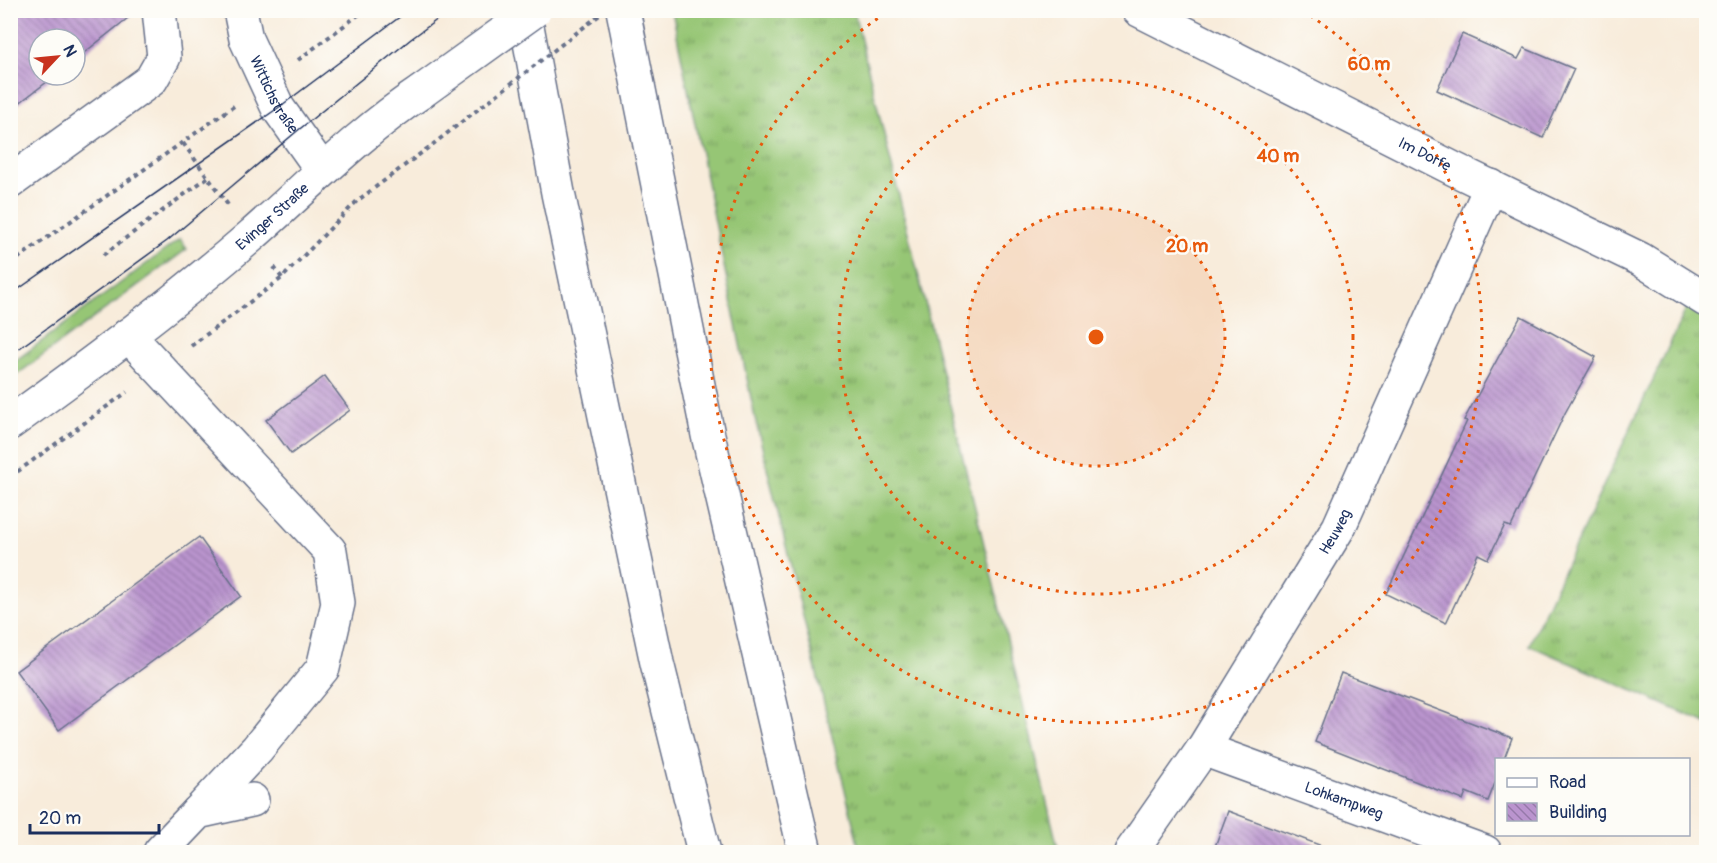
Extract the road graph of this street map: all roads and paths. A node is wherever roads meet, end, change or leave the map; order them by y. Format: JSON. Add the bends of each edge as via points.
{"nodes":[{"id":1,"x":159,"y":10,"type":"edge"},
{"id":2,"x":240,"y":10,"type":"edge"},
{"id":3,"x":365,"y":10,"type":"edge"},
{"id":4,"x":524,"y":10,"type":"edge"},
{"id":5,"x":535,"y":10,"type":"edge"},
{"id":6,"x":606,"y":10,"type":"edge"},
{"id":7,"x":623,"y":10,"type":"edge"},
{"id":8,"x":1139,"y":10,"type":"edge"},
{"id":9,"x":292,"y":65,"type":"dead end"},
{"id":10,"x":240,"y":102,"type":"dead end"},
{"id":11,"x":322,"y":170,"type":"junction"},
{"id":12,"x":208,"y":177,"type":"dead end"},
{"id":13,"x":10,"y":182,"type":"edge"},
{"id":14,"x":1491,"y":186,"type":"junction"},
{"id":15,"x":103,"y":255,"type":"dead end"},
{"id":16,"x":10,"y":264,"type":"edge"},
{"id":17,"x":282,"y":278,"type":"dead end"},
{"id":18,"x":1707,"y":300,"type":"edge"},
{"id":19,"x":128,"y":335,"type":"junction"},
{"id":20,"x":10,"y":423,"type":"edge"},
{"id":21,"x":1203,"y":749,"type":"junction"},
{"id":22,"x":252,"y":800,"type":"dead end"},
{"id":23,"x":198,"y":812,"type":"junction"},
{"id":24,"x":160,"y":852,"type":"edge"},
{"id":25,"x":704,"y":852,"type":"edge"},
{"id":26,"x":805,"y":852,"type":"edge"},
{"id":27,"x":1131,"y":852,"type":"edge"},
{"id":28,"x":1485,"y":852,"type":"edge"}],
"edges":[{"from":1,"to":13,"type":"main road","via":[[164,57],[151,80]]},
{"from":2,"to":11,"type":"main road","name":"Wittichstraße","via":[[246,39],[278,108]]},
{"from":3,"to":9,"type":"path"},
{"from":4,"to":25,"type":"main road","via":[[558,193],[657,663]]},
{"from":5,"to":11,"type":"main road","name":"Evinger Straße","bridge":true,"via":[[404,103]]},
{"from":6,"to":17,"type":"path","bridge":true,"via":[[357,201]]},
{"from":7,"to":26,"type":"main road","via":[[708,435]]},
{"from":8,"to":14,"type":"main road","name":"Im Dorfe"},
{"from":10,"to":16,"type":"path"},
{"from":11,"to":19,"type":"main road","name":"Evinger Straße","via":[[251,236]]},
{"from":12,"to":15,"type":"path"},
{"from":14,"to":18,"type":"main road","name":"Im Dorfe","via":[[1640,259]]},
{"from":14,"to":21,"type":"main road","name":"Heuweg","via":[[1339,527]]},
{"from":19,"to":20,"type":"main road","name":"Evinger Straße"},
{"from":19,"to":23,"type":"main road","via":[[330,551],[338,603],[323,668],[257,749]]},
{"from":21,"to":27,"type":"main road","name":"Heuweg"},
{"from":21,"to":28,"type":"main road","name":"Lohkampweg"},
{"from":22,"to":23,"type":"main road"},
{"from":23,"to":24,"type":"main road"}]}
